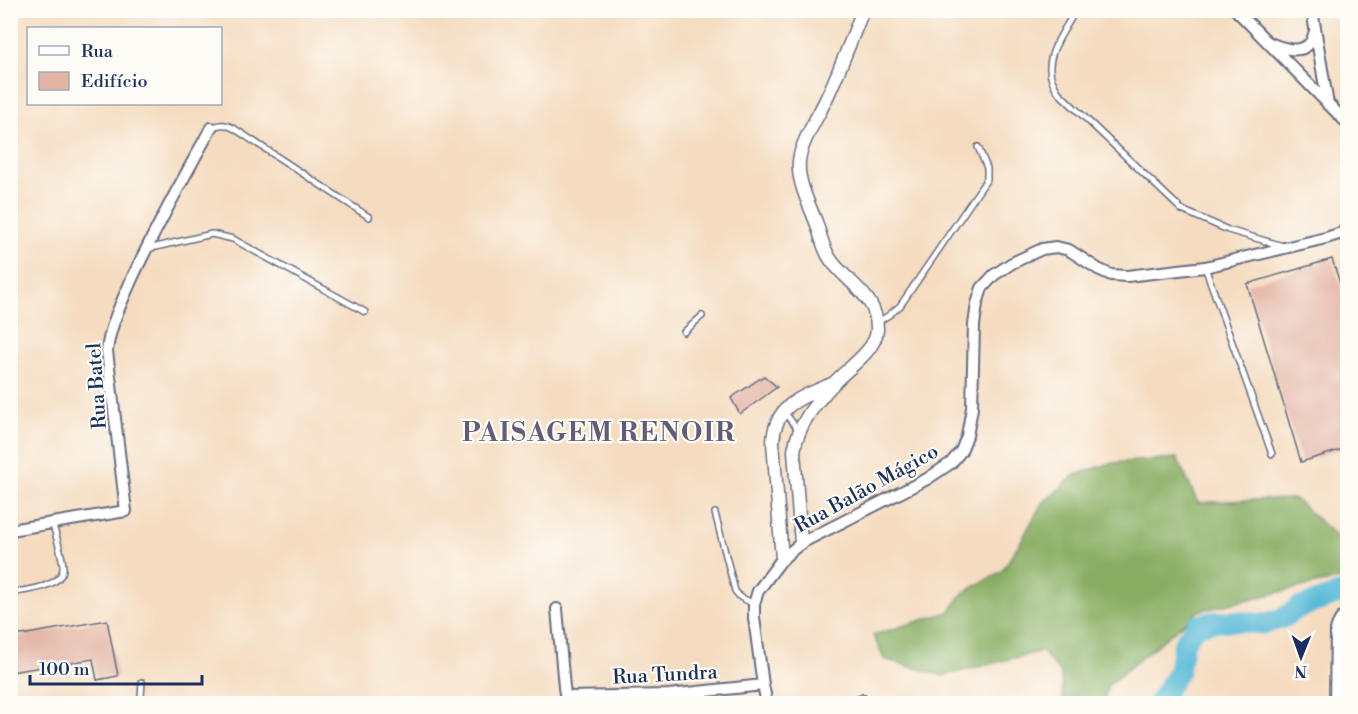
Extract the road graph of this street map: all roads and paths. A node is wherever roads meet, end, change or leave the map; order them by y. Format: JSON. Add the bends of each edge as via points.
{"nodes":[{"id":1,"x":863,"y":10,"type":"edge"},
{"id":2,"x":1076,"y":10,"type":"edge"},
{"id":3,"x":1236,"y":10,"type":"edge"},
{"id":4,"x":1312,"y":10,"type":"edge"},
{"id":5,"x":1316,"y":30,"type":"junction"},
{"id":6,"x":1266,"y":41,"type":"junction"},
{"id":7,"x":1328,"y":105,"type":"junction"},
{"id":8,"x":1347,"y":124,"type":"edge"},
{"id":9,"x":211,"y":128,"type":"joint"},
{"id":10,"x":978,"y":147,"type":"dead end"},
{"id":11,"x":369,"y":217,"type":"dead end"},
{"id":12,"x":1347,"y":231,"type":"edge"},
{"id":13,"x":1288,"y":247,"type":"junction"},
{"id":14,"x":146,"y":249,"type":"junction"},
{"id":15,"x":1205,"y":267,"type":"junction"},
{"id":16,"x":365,"y":312,"type":"dead end"},
{"id":17,"x":702,"y":316,"type":"dead end"},
{"id":18,"x":877,"y":323,"type":"junction"},
{"id":19,"x":684,"y":332,"type":"dead end"},
{"id":20,"x":833,"y":383,"type":"junction"},
{"id":21,"x":784,"y":410,"type":"junction"},
{"id":22,"x":799,"y":431,"type":"junction"},
{"id":23,"x":1272,"y":454,"type":"dead end"},
{"id":24,"x":715,"y":513,"type":"dead end"},
{"id":25,"x":52,"y":523,"type":"junction"},
{"id":26,"x":10,"y":530,"type":"edge"},
{"id":27,"x":801,"y":543,"type":"junction"},
{"id":28,"x":782,"y":559,"type":"junction"},
{"id":29,"x":10,"y":593,"type":"edge"},
{"id":30,"x":754,"y":604,"type":"junction"},
{"id":31,"x":557,"y":609,"type":"dead end"},
{"id":32,"x":1347,"y":612,"type":"edge"},
{"id":33,"x":142,"y":682,"type":"dead end"},
{"id":34,"x":763,"y":685,"type":"junction"},
{"id":35,"x":862,"y":700,"type":"dead end"},
{"id":36,"x":144,"y":704,"type":"edge"},
{"id":37,"x":767,"y":704,"type":"edge"},
{"id":38,"x":848,"y":704,"type":"edge"},
{"id":39,"x":1335,"y":704,"type":"edge"}],
"edges":[{"from":1,"to":18,"type":"street","via":[[802,148],[799,172],[826,252],[869,300]]},
{"from":2,"to":13,"type":"lane","via":[[1050,64],[1051,79],[1059,93],[1182,210],[1228,230]]},
{"from":3,"to":6,"type":"street"},
{"from":4,"to":5,"type":"street"},
{"from":5,"to":6,"type":"street","via":[[1309,44],[1300,49],[1279,48]]},
{"from":5,"to":7,"type":"street"},
{"from":6,"to":7,"type":"street"},
{"from":7,"to":8,"type":"street"},
{"from":9,"to":11,"type":"lane","via":[[226,124],[235,129]]},
{"from":9,"to":14,"type":"street","name":"Rua Batel"},
{"from":10,"to":18,"type":"lane","via":[[987,179],[900,306]]},
{"from":12,"to":13,"type":"street","name":"Rua Balão Mágico"},
{"from":13,"to":15,"type":"street","name":"Rua Balão Mágico"},
{"from":14,"to":16,"type":"lane","via":[[212,234],[233,239]]},
{"from":14,"to":25,"type":"street","name":"Rua Batel","via":[[114,319],[107,351],[126,511]]},
{"from":15,"to":23,"type":"lane"},
{"from":15,"to":27,"type":"street","name":"Rua Balão Mágico","via":[[1111,275],[1069,250],[1056,247],[1042,249],[993,275],[982,288],[977,304],[972,408],[961,451],[927,479]]},
{"from":17,"to":19,"type":"lane"},
{"from":18,"to":20,"type":"street","via":[[873,343]]},
{"from":20,"to":21,"type":"street","via":[[794,401]]},
{"from":20,"to":22,"type":"street"},
{"from":21,"to":22,"type":"lane"},
{"from":21,"to":28,"type":"street","via":[[777,420],[773,442]]},
{"from":22,"to":27,"type":"street","via":[[794,451]]},
{"from":24,"to":30,"type":"lane","via":[[735,591]]},
{"from":25,"to":26,"type":"street","name":"Rua Batel"},
{"from":25,"to":29,"type":"lane","via":[[63,569],[58,579],[50,585]]},
{"from":27,"to":28,"type":"street","name":"Rua Balão Mágico"},
{"from":28,"to":30,"type":"street","name":"Rua Balão Mágico","via":[[758,591]]},
{"from":30,"to":34,"type":"street"},
{"from":31,"to":34,"type":"street","name":"Rua Tundra","via":[[564,687],[569,697],[669,695]]},
{"from":32,"to":39,"type":"street","via":[[1336,630]]},
{"from":33,"to":36,"type":"lane"},
{"from":34,"to":37,"type":"street"},
{"from":35,"to":38,"type":"street"}]}
